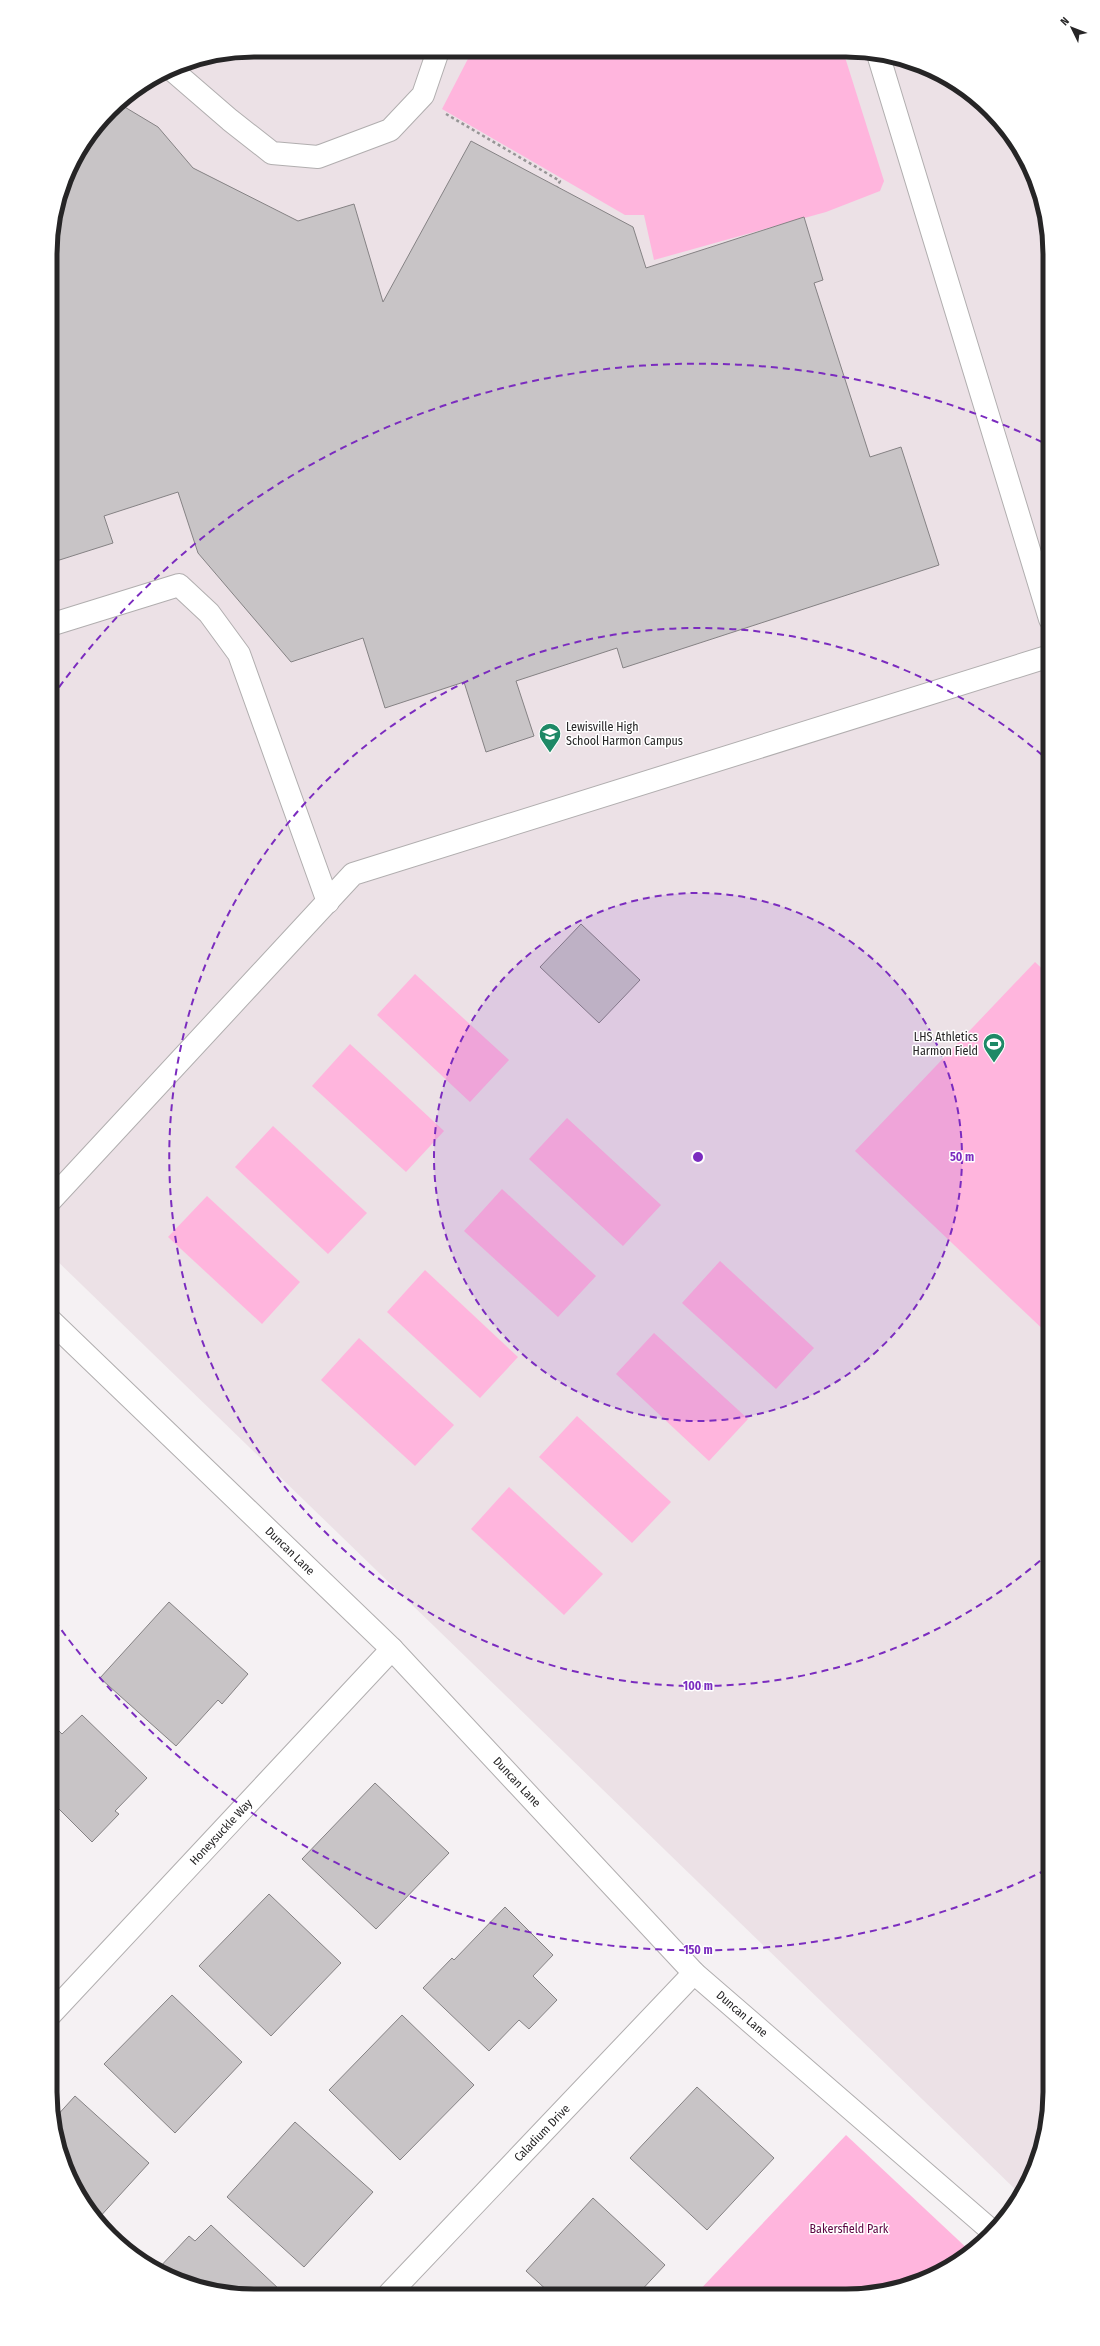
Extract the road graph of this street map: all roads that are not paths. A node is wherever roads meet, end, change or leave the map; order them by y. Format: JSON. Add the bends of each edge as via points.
{"nodes":[{"id":1,"x":436,"y":57,"type":"edge"},
{"id":2,"x":880,"y":60,"type":"edge"},
{"id":3,"x":176,"y":73,"type":"edge"},
{"id":4,"x":1043,"y":596,"type":"edge"},
{"id":5,"x":57,"y":623,"type":"edge"},
{"id":6,"x":1043,"y":658,"type":"edge"},
{"id":7,"x":328,"y":902,"type":"junction"},
{"id":8,"x":57,"y":1193,"type":"edge"},
{"id":9,"x":57,"y":1327,"type":"edge"},
{"id":10,"x":392,"y":1649,"type":"junction"},
{"id":11,"x":694,"y":1972,"type":"junction"},
{"id":12,"x":57,"y":2008,"type":"edge"},
{"id":13,"x":988,"y":2228,"type":"edge"},
{"id":14,"x":394,"y":2289,"type":"edge"}],
"edges":[{"from":1,"to":3,"type":"street","via":[[423,95],[390,130],[318,158],[272,152]]},
{"from":2,"to":4,"type":"street"},
{"from":5,"to":7,"type":"street","via":[[179,585],[209,613],[239,654]]},
{"from":6,"to":7,"type":"street","via":[[353,874]]},
{"from":7,"to":8,"type":"street"},
{"from":9,"to":10,"type":"street","name":"Duncan Lane"},
{"from":10,"to":11,"type":"street","name":"Duncan Lane"},
{"from":10,"to":12,"type":"street","name":"Honeysuckle Way"},
{"from":11,"to":13,"type":"street","name":"Duncan Lane"},
{"from":11,"to":14,"type":"street","name":"Caladium Drive"}]}
